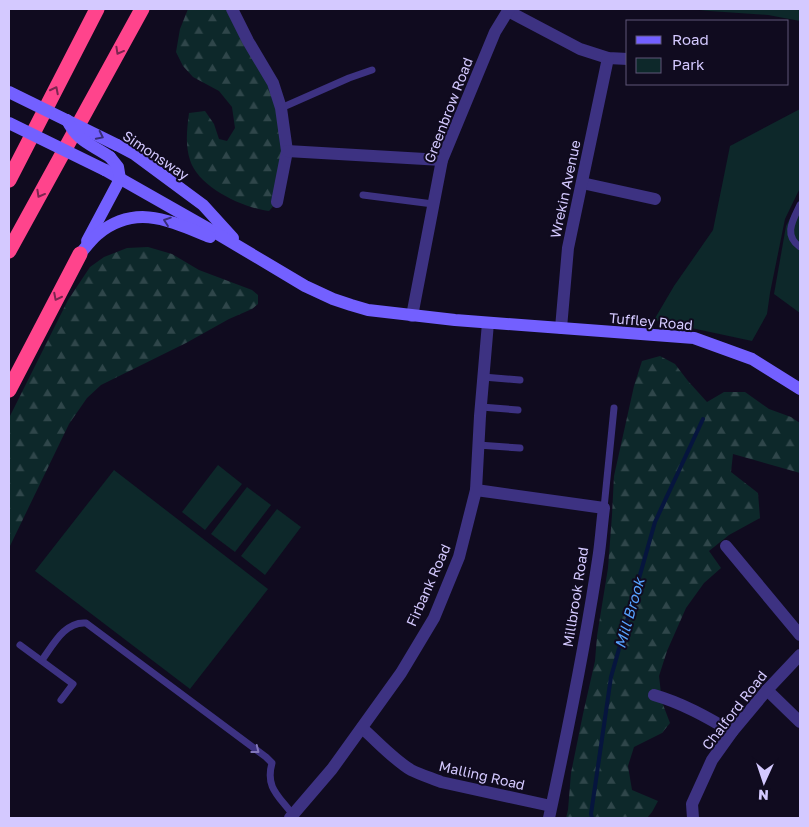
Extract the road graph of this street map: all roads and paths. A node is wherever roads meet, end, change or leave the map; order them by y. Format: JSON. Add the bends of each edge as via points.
{"nodes":[{"id":1,"x":97,"y":9,"type":"edge"},
{"id":2,"x":142,"y":9,"type":"edge"},
{"id":3,"x":232,"y":9,"type":"edge"},
{"id":4,"x":509,"y":10,"type":"edge"},
{"id":5,"x":608,"y":58,"type":"junction"},
{"id":6,"x":626,"y":60,"type":"edge"},
{"id":7,"x":372,"y":70,"type":"dead end"},
{"id":8,"x":9,"y":92,"type":"edge"},
{"id":9,"x":282,"y":108,"type":"junction"},
{"id":10,"x":67,"y":120,"type":"junction"},
{"id":11,"x":9,"y":123,"type":"edge"},
{"id":12,"x":287,"y":151,"type":"junction"},
{"id":13,"x":442,"y":160,"type":"junction"},
{"id":14,"x":120,"y":179,"type":"junction"},
{"id":15,"x":9,"y":180,"type":"edge"},
{"id":16,"x":582,"y":183,"type":"junction"},
{"id":17,"x":363,"y":195,"type":"dead end"},
{"id":18,"x":655,"y":200,"type":"dead end"},
{"id":19,"x":277,"y":202,"type":"dead end"},
{"id":20,"x":433,"y":204,"type":"junction"},
{"id":21,"x":800,"y":206,"type":"edge"},
{"id":22,"x":800,"y":247,"type":"edge"},
{"id":23,"x":245,"y":251,"type":"junction"},
{"id":24,"x":9,"y":252,"type":"edge"},
{"id":25,"x":80,"y":254,"type":"junction"},
{"id":26,"x":412,"y":316,"type":"junction"},
{"id":27,"x":488,"y":323,"type":"junction"},
{"id":28,"x":561,"y":328,"type":"junction"},
{"id":29,"x":483,"y":377,"type":"junction"},
{"id":30,"x":520,"y":380,"type":"dead end"},
{"id":31,"x":800,"y":389,"type":"edge"},
{"id":32,"x":9,"y":390,"type":"edge"},
{"id":33,"x":481,"y":407,"type":"junction"},
{"id":34,"x":614,"y":408,"type":"dead end"},
{"id":35,"x":518,"y":410,"type":"dead end"},
{"id":36,"x":478,"y":445,"type":"junction"},
{"id":37,"x":520,"y":448,"type":"dead end"},
{"id":38,"x":476,"y":490,"type":"junction"},
{"id":39,"x":604,"y":508,"type":"junction"},
{"id":40,"x":726,"y":546,"type":"dead end"},
{"id":41,"x":800,"y":635,"type":"edge"},
{"id":42,"x":20,"y":645,"type":"dead end"},
{"id":43,"x":800,"y":655,"type":"edge"},
{"id":44,"x":42,"y":660,"type":"junction"},
{"id":45,"x":767,"y":690,"type":"junction"},
{"id":46,"x":654,"y":695,"type":"dead end"},
{"id":47,"x":61,"y":700,"type":"dead end"},
{"id":48,"x":800,"y":722,"type":"edge"},
{"id":49,"x":362,"y":728,"type":"junction"},
{"id":50,"x":732,"y":732,"type":"junction"},
{"id":51,"x":550,"y":812,"type":"edge"},
{"id":52,"x":292,"y":816,"type":"edge"},
{"id":53,"x":694,"y":818,"type":"edge"}],
"edges":[{"from":15,"to":1,"type":"highway","one_way":true},
{"from":2,"to":24,"type":"highway","one_way":true},
{"from":3,"to":9,"type":"street","via":[[273,83]]},
{"from":4,"to":5,"type":"street","via":[[580,49]]},
{"from":4,"to":13,"type":"street","name":"Greenbrow Road","via":[[495,32]]},
{"from":5,"to":6,"type":"street"},
{"from":5,"to":16,"type":"street","name":"Wrekin Avenue"},
{"from":7,"to":9,"type":"lane"},
{"from":8,"to":10,"type":"street","name":"Simonsway","bridge":true},
{"from":9,"to":12,"type":"street"},
{"from":10,"to":14,"type":"street","bridge":true,"via":[[76,135],[110,157],[118,167]]},
{"from":10,"to":23,"type":"street","name":"Simonsway","one_way":true,"bridge":true,"via":[[134,154],[202,205]]},
{"from":11,"to":14,"type":"street","name":"Simonsway","bridge":true},
{"from":12,"to":13,"type":"street"},
{"from":12,"to":19,"type":"street"},
{"from":13,"to":20,"type":"street","name":"Greenbrow Road"},
{"from":14,"to":23,"type":"street","name":"Simonsway"},
{"from":14,"to":25,"type":"street"},
{"from":16,"to":18,"type":"street"},
{"from":16,"to":28,"type":"street","name":"Wrekin Avenue","via":[[568,248]]},
{"from":17,"to":20,"type":"lane"},
{"from":20,"to":26,"type":"street","name":"Greenbrow Road"},
{"from":21,"to":22,"type":"lane","via":[[790,228],[794,243]]},
{"from":23,"to":25,"type":"street","one_way":true,"via":[[159,218],[134,217],[111,225]]},
{"from":23,"to":26,"type":"street","name":"Simonsway","via":[[333,299],[368,310]]},
{"from":25,"to":32,"type":"highway","one_way":true},
{"from":26,"to":27,"type":"street","name":"Simonsway"},
{"from":27,"to":28,"type":"street","name":"Tuffley Road"},
{"from":27,"to":29,"type":"street","name":"Firbank Road"},
{"from":28,"to":31,"type":"street","name":"Tuffley Road","via":[[694,338],[752,359]]},
{"from":29,"to":30,"type":"lane"},
{"from":29,"to":33,"type":"street","name":"Firbank Road"},
{"from":33,"to":35,"type":"lane"},
{"from":33,"to":36,"type":"street","name":"Firbank Road"},
{"from":34,"to":39,"type":"lane"},
{"from":36,"to":37,"type":"lane"},
{"from":36,"to":38,"type":"street","name":"Firbank Road"},
{"from":38,"to":39,"type":"street"},
{"from":38,"to":49,"type":"street","name":"Firbank Road","via":[[460,557],[434,618],[401,673]]},
{"from":39,"to":51,"type":"street","name":"Millbrook Road","via":[[590,605]]},
{"from":40,"to":41,"type":"street"},
{"from":42,"to":44,"type":"lane"},
{"from":43,"to":45,"type":"street","name":"Chalford Road"},
{"from":44,"to":47,"type":"lane","via":[[73,684]]},
{"from":44,"to":52,"type":"lane","one_way":true,"via":[[66,629],[86,623],[272,763],[269,774],[271,787]]},
{"from":45,"to":48,"type":"street"},
{"from":45,"to":50,"type":"street","name":"Chalford Road"},
{"from":46,"to":50,"type":"street","via":[[680,703]]},
{"from":49,"to":51,"type":"street","name":"Malling Road","via":[[400,762],[425,776]]},
{"from":49,"to":52,"type":"street","name":"Firbank Road"},
{"from":50,"to":53,"type":"street","name":"Chalford Road","via":[[712,760],[699,787],[692,804]]}]}
